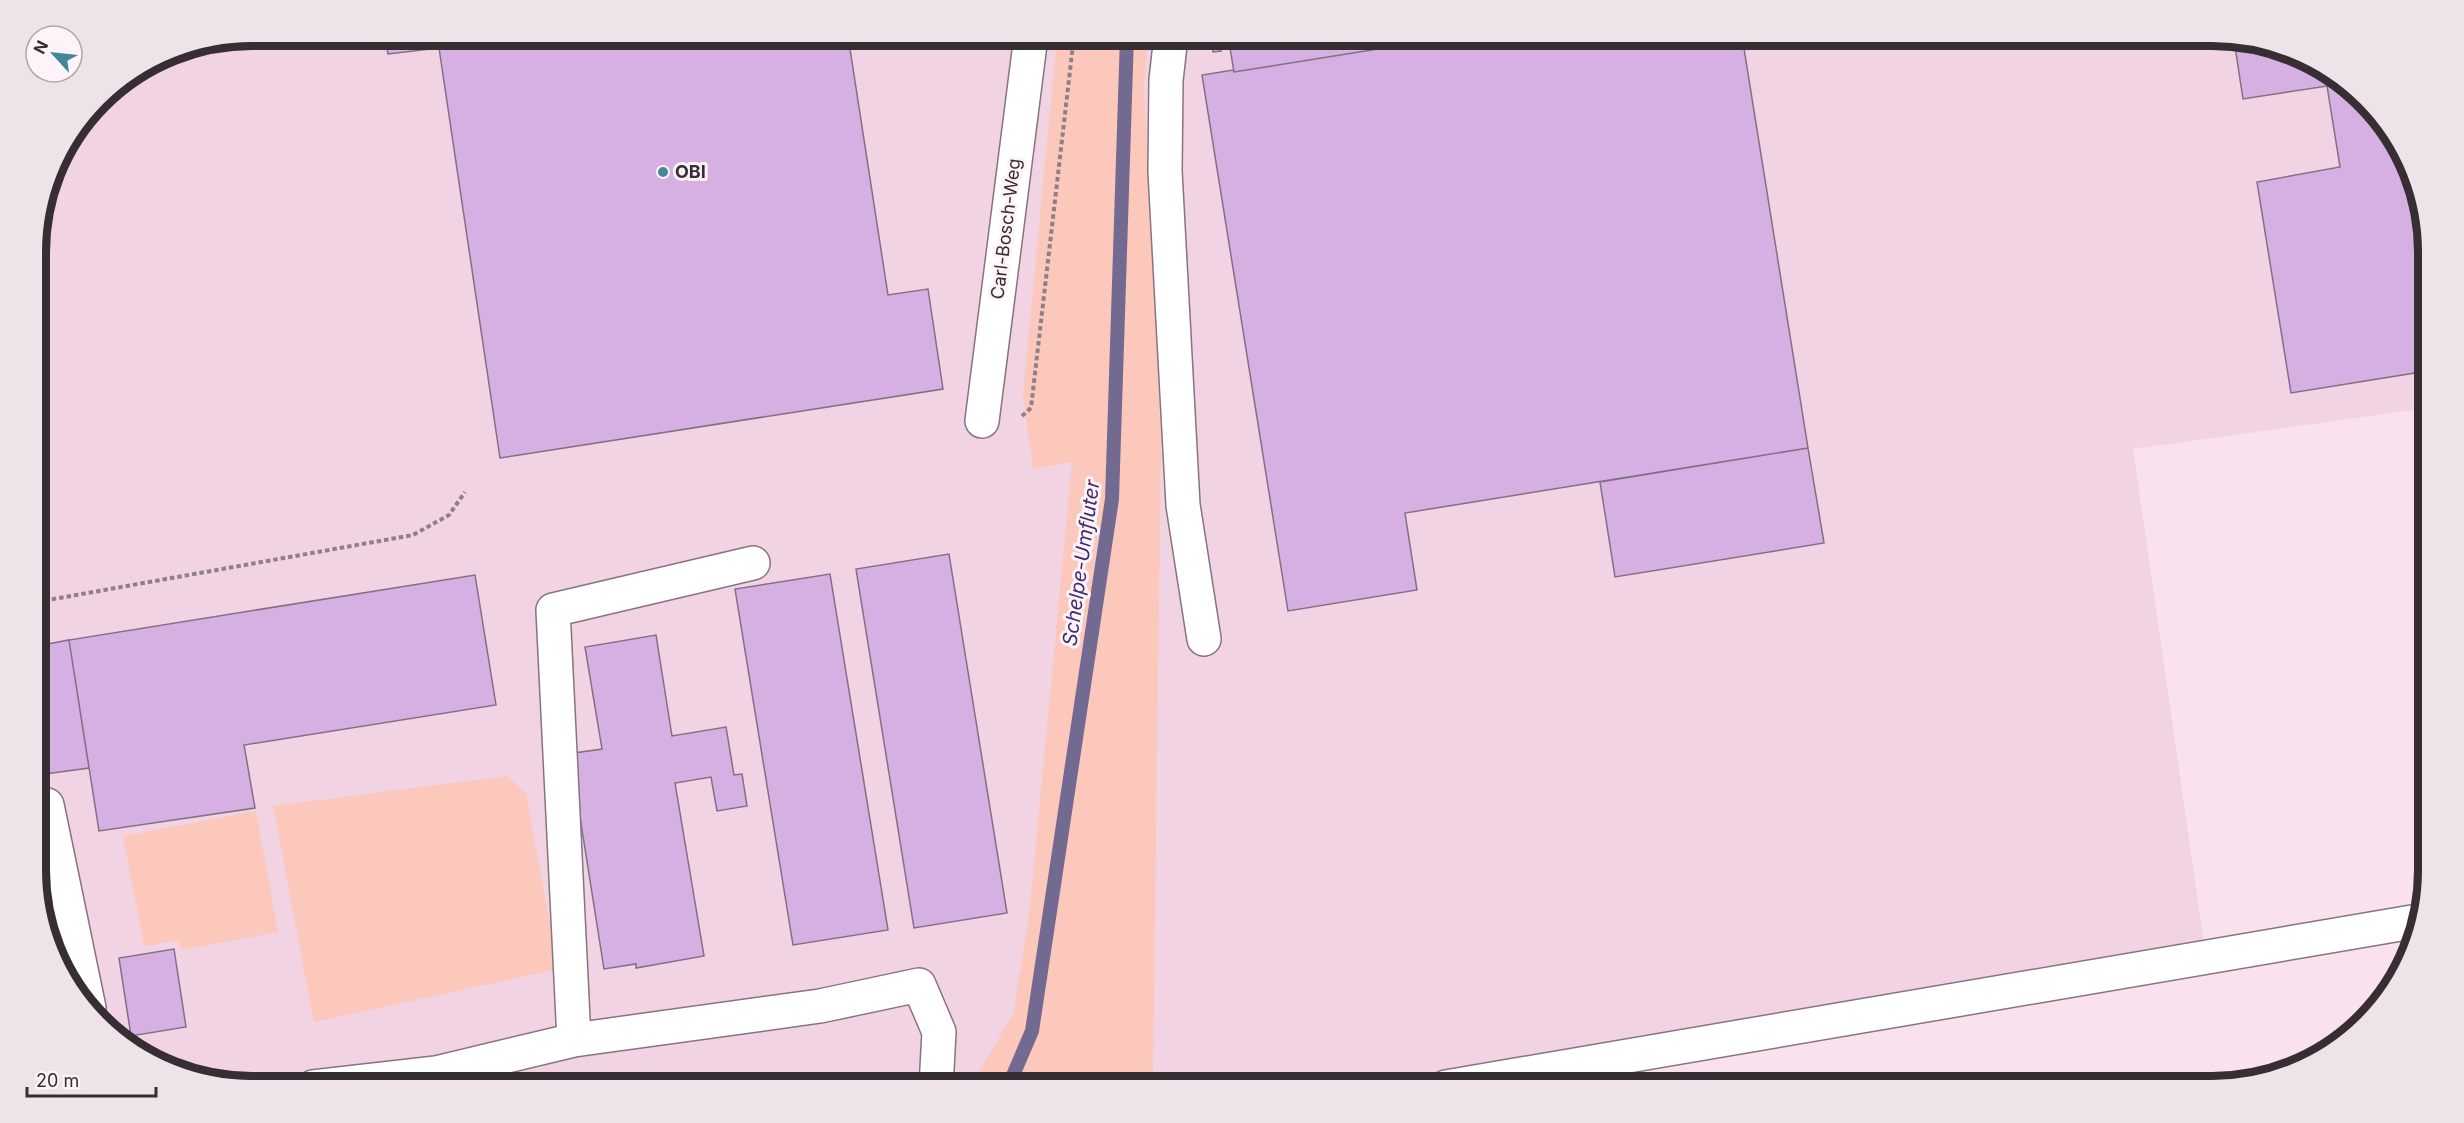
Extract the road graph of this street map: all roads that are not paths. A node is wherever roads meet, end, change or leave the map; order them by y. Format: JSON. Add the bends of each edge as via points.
{"nodes":[{"id":1,"x":1030,"y":47,"type":"edge"},
{"id":2,"x":1170,"y":47,"type":"edge"},
{"id":3,"x":982,"y":421,"type":"road end"},
{"id":4,"x":753,"y":563,"type":"dead end"},
{"id":5,"x":1204,"y":639,"type":"dead end"},
{"id":6,"x":47,"y":805,"type":"dead end"},
{"id":7,"x":2411,"y":922,"type":"edge"},
{"id":8,"x":84,"y":988,"type":"edge"},
{"id":9,"x":574,"y":1040,"type":"junction"},
{"id":10,"x":410,"y":1076,"type":"edge"},
{"id":11,"x":937,"y":1076,"type":"edge"},
{"id":12,"x":1510,"y":1076,"type":"edge"}],
"edges":[{"from":1,"to":3,"type":"street","name":"Carl-Bosch-Weg"},
{"from":2,"to":5,"type":"street","via":[[1165,171],[1183,505]]},
{"from":4,"to":9,"type":"street","via":[[553,610]]},
{"from":6,"to":8,"type":"street"},
{"from":7,"to":12,"type":"street"},
{"from":9,"to":10,"type":"street"},
{"from":9,"to":11,"type":"street","via":[[820,1006],[919,985],[939,1032]]}]}
